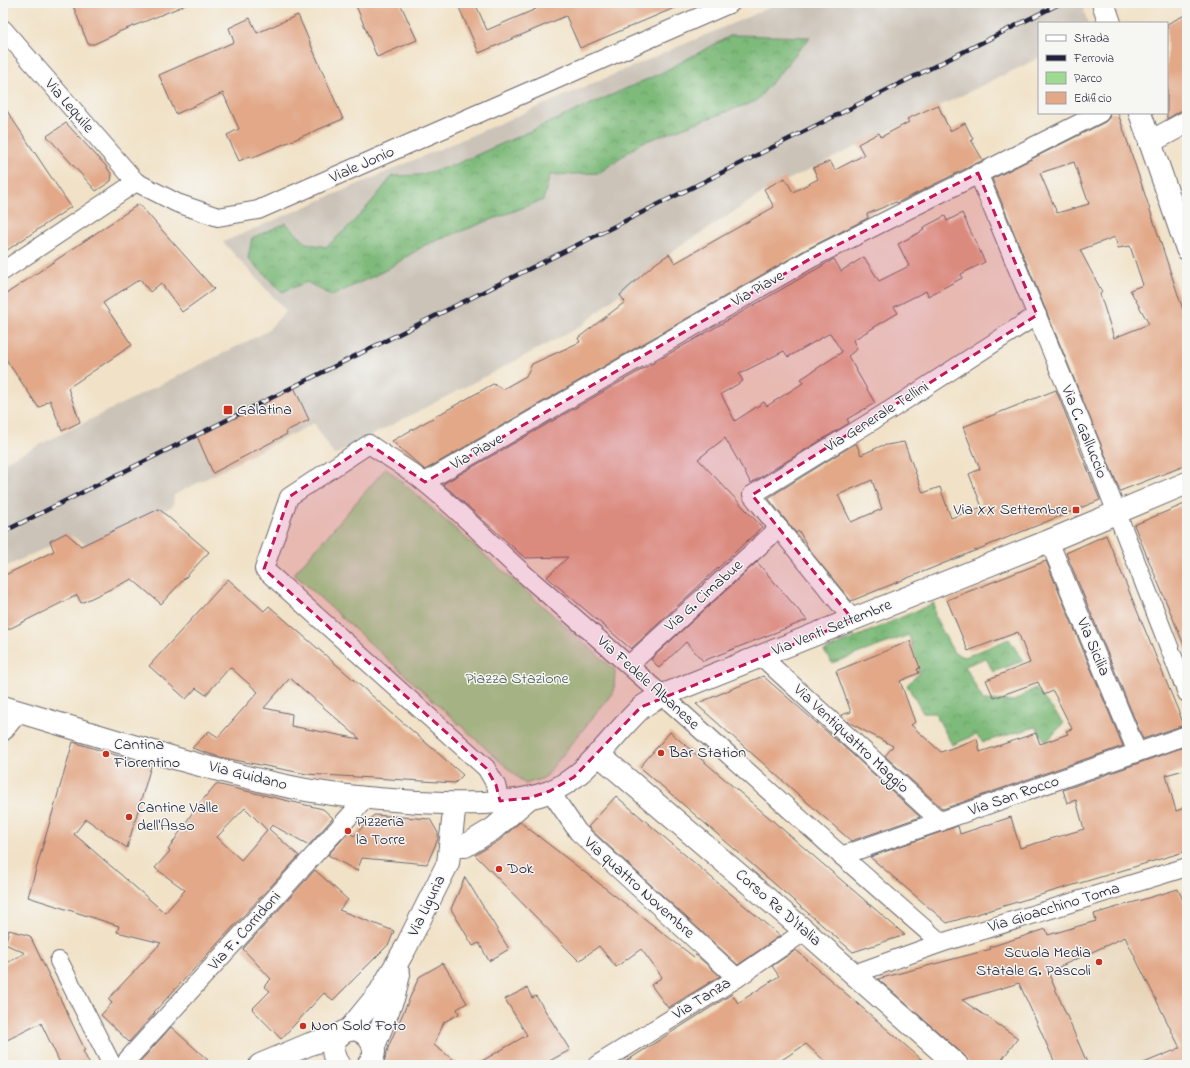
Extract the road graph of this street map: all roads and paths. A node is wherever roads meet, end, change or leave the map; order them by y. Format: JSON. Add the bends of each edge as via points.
{"nodes":[{"id":1,"x":731,"y":3,"type":"edge"},
{"id":2,"x":1103,"y":3,"type":"edge"},
{"id":3,"x":1110,"y":22,"type":"edge"},
{"id":4,"x":3,"y":29,"type":"edge"},
{"id":5,"x":1098,"y":114,"type":"edge"},
{"id":6,"x":1140,"y":114,"type":"edge"},
{"id":7,"x":1187,"y":122,"type":"edge"},
{"id":8,"x":1150,"y":142,"type":"junction"},
{"id":9,"x":978,"y":173,"type":"junction"},
{"id":10,"x":136,"y":182,"type":"junction"},
{"id":11,"x":1187,"y":249,"type":"edge"},
{"id":12,"x":3,"y":271,"type":"edge"},
{"id":13,"x":1036,"y":315,"type":"junction"},
{"id":14,"x":425,"y":482,"type":"junction"},
{"id":15,"x":1187,"y":483,"type":"edge"},
{"id":16,"x":1116,"y":512,"type":"junction"},
{"id":17,"x":779,"y":528,"type":"junction"},
{"id":18,"x":1049,"y":541,"type":"junction"},
{"id":19,"x":854,"y":620,"type":"junction"},
{"id":20,"x":761,"y":656,"type":"junction"},
{"id":21,"x":629,"y":665,"type":"junction"},
{"id":22,"x":1187,"y":693,"type":"edge"},
{"id":23,"x":661,"y":696,"type":"junction"},
{"id":24,"x":11,"y":709,"type":"edge"},
{"id":25,"x":3,"y":732,"type":"edge"},
{"id":26,"x":1187,"y":735,"type":"edge"},
{"id":27,"x":1137,"y":752,"type":"junction"},
{"id":28,"x":598,"y":754,"type":"junction"},
{"id":29,"x":550,"y":791,"type":"junction"},
{"id":30,"x":366,"y":798,"type":"junction"},
{"id":31,"x":529,"y":798,"type":"junction"},
{"id":32,"x":490,"y":802,"type":"junction"},
{"id":33,"x":455,"y":804,"type":"junction"},
{"id":34,"x":941,"y":822,"type":"junction"},
{"id":35,"x":465,"y":846,"type":"junction"},
{"id":36,"x":840,"y":856,"type":"junction"},
{"id":37,"x":448,"y":863,"type":"junction"},
{"id":38,"x":1187,"y":867,"type":"edge"},
{"id":39,"x":805,"y":931,"type":"junction"},
{"id":40,"x":941,"y":943,"type":"junction"},
{"id":41,"x":405,"y":949,"type":"junction"},
{"id":42,"x":59,"y":961,"type":"dead end"},
{"id":43,"x":854,"y":974,"type":"junction"},
{"id":44,"x":737,"y":978,"type":"junction"},
{"id":45,"x":344,"y":1032,"type":"junction"},
{"id":46,"x":371,"y":1055,"type":"edge"},
{"id":47,"x":337,"y":1062,"type":"edge"},
{"id":48,"x":264,"y":1064,"type":"edge"},
{"id":49,"x":112,"y":1065,"type":"edge"},
{"id":50,"x":125,"y":1065,"type":"edge"},
{"id":51,"x":597,"y":1065,"type":"edge"},
{"id":52,"x":957,"y":1065,"type":"edge"}],
"edges":[{"from":1,"to":10,"type":"street","name":"Viale Jonio","via":[[258,210],[218,217],[177,203]]},
{"from":2,"to":3,"type":"main road"},
{"from":4,"to":10,"type":"street","name":"Via Lequile"},
{"from":5,"to":9,"type":"street","name":"Via Piave"},
{"from":6,"to":8,"type":"main road"},
{"from":7,"to":8,"type":"main road"},
{"from":8,"to":11,"type":"main road"},
{"from":9,"to":13,"type":"street","name":"Via C. Galluccio"},
{"from":9,"to":14,"type":"street","name":"Via Piave","via":[[810,259]]},
{"from":10,"to":12,"type":"street"},
{"from":13,"to":16,"type":"street","name":"Via C. Galluccio"},
{"from":13,"to":17,"type":"street","name":"Via Generale Tellini","via":[[890,410],[752,495]]},
{"from":14,"to":21,"type":"street","name":"Via Fedele Albanese","via":[[524,575]]},
{"from":14,"to":32,"type":"street","name":"Via Fedele Albanese","via":[[369,444],[289,497],[264,569],[486,768],[496,785]]},
{"from":15,"to":16,"type":"main road","name":"Via Venti Settembre"},
{"from":16,"to":18,"type":"main road","name":"Via Venti Settembre"},
{"from":16,"to":22,"type":"street","name":"Via C. Galluccio"},
{"from":17,"to":19,"type":"street"},
{"from":17,"to":21,"type":"street","name":"Via G. Cimabue"},
{"from":18,"to":19,"type":"main road","name":"Via Venti Settembre"},
{"from":18,"to":27,"type":"street","name":"Via Sicilia"},
{"from":19,"to":20,"type":"main road","name":"Via Venti Settembre"},
{"from":20,"to":23,"type":"main road","name":"Via Venti Settembre"},
{"from":20,"to":34,"type":"street","name":"Via Ventiquattro Maggio"},
{"from":21,"to":23,"type":"street","name":"Via Fedele Albanese"},
{"from":23,"to":28,"type":"main road","name":"Via Venti Settembre","via":[[641,707]]},
{"from":23,"to":36,"type":"street","name":"Via Fedele Albanese"},
{"from":24,"to":25,"type":"street"},
{"from":24,"to":30,"type":"main road","name":"Via Guidano","via":[[226,772],[292,788]]},
{"from":26,"to":27,"type":"street","name":"Via San Rocco"},
{"from":27,"to":34,"type":"street","name":"Via San Rocco"},
{"from":28,"to":29,"type":"main road","name":"Via Venti Settembre","via":[[574,777]]},
{"from":28,"to":39,"type":"main road","name":"Corso Re D'Italia"},
{"from":29,"to":31,"type":"main road","name":"Via Venti Settembre"},
{"from":29,"to":44,"type":"street","name":"Via quattro Novembre","via":[[578,832]]},
{"from":30,"to":33,"type":"main road","name":"Via Guidano"},
{"from":30,"to":50,"type":"street","name":"Via F. Corridoni"},
{"from":31,"to":32,"type":"main road","name":"Via Venti Settembre"},
{"from":31,"to":35,"type":"main road","via":[[493,830]]},
{"from":32,"to":33,"type":"main road","name":"Via Guidano"},
{"from":32,"to":35,"type":"main road"},
{"from":33,"to":37,"type":"main road"},
{"from":34,"to":36,"type":"street","name":"Via San Rocco"},
{"from":35,"to":37,"type":"main road"},
{"from":36,"to":40,"type":"street","name":"Via Fedele Albanese"},
{"from":37,"to":41,"type":"main road","name":"Via Liguria"},
{"from":38,"to":40,"type":"street","name":"Via Gioacchino Toma"},
{"from":39,"to":43,"type":"main road","name":"Corso Re D'Italia"},
{"from":39,"to":44,"type":"street","name":"Via Tanza"},
{"from":40,"to":43,"type":"street","name":"Via Gioacchino Toma"},
{"from":41,"to":45,"type":"main road","name":"Via Liguria","via":[[380,992]]},
{"from":41,"to":46,"type":"main road","name":"Via Liguria","via":[[394,996]]},
{"from":42,"to":49,"type":"street"},
{"from":43,"to":52,"type":"main road","name":"Corso Re D'Italia"},
{"from":44,"to":51,"type":"street","name":"Via Tanza"},
{"from":45,"to":46,"type":"main road","via":[[360,1031],[369,1036]]},
{"from":45,"to":47,"type":"main road","name":"Via Liguria","via":[[334,1042],[332,1051]]},
{"from":45,"to":48,"type":"main road"},
{"from":47,"to":48,"type":"main road","via":[[313,1057]]}]}
